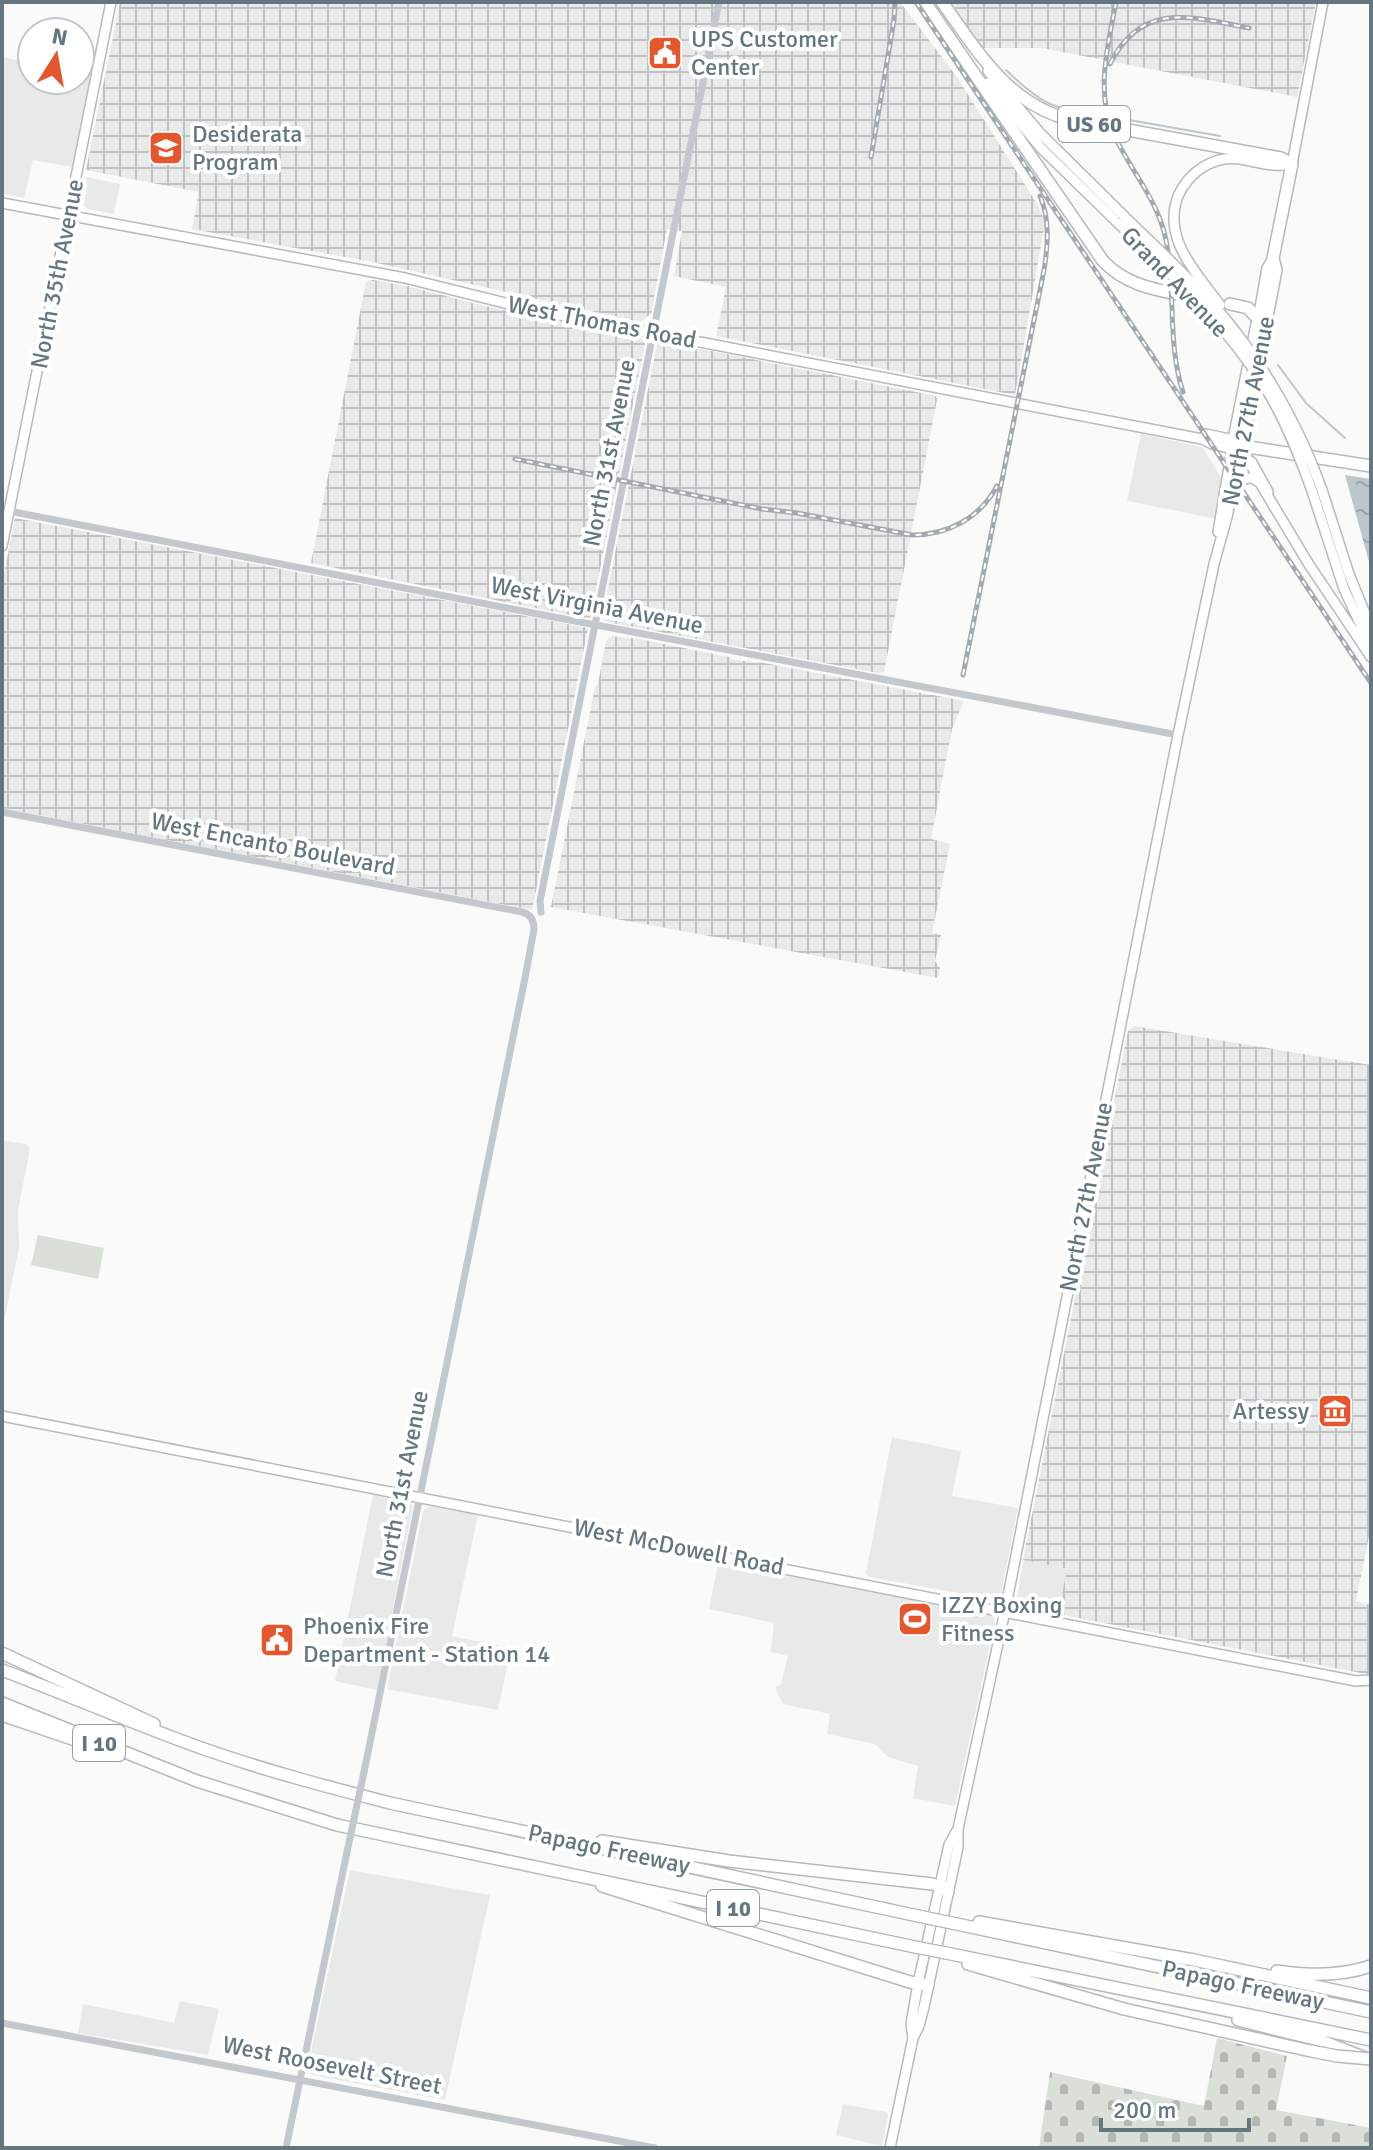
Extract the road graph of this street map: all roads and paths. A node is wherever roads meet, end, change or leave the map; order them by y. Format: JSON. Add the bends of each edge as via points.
{"nodes":[{"id":1,"x":111,"y":2,"type":"edge"},
{"id":2,"x":719,"y":2,"type":"edge"},
{"id":3,"x":928,"y":2,"type":"edge"},
{"id":4,"x":941,"y":2,"type":"edge"},
{"id":5,"x":1323,"y":2,"type":"edge"},
{"id":6,"x":1292,"y":164,"type":"junction"},
{"id":7,"x":2,"y":203,"type":"edge"},
{"id":8,"x":69,"y":215,"type":"junction"},
{"id":9,"x":1120,"y":218,"type":"junction"},
{"id":10,"x":1273,"y":258,"type":"junction"},
{"id":11,"x":1262,"y":291,"type":"joint"},
{"id":12,"x":1178,"y":294,"type":"dead end"},
{"id":13,"x":1230,"y":304,"type":"dead end"},
{"id":14,"x":1262,"y":323,"type":"junction"},
{"id":15,"x":653,"y":332,"type":"junction"},
{"id":16,"x":1277,"y":391,"type":"junction"},
{"id":17,"x":1237,"y":447,"type":"junction"},
{"id":18,"x":1371,"y":466,"type":"edge"},
{"id":19,"x":1232,"y":490,"type":"junction"},
{"id":20,"x":1267,"y":492,"type":"junction"},
{"id":21,"x":1317,"y":492,"type":"junction"},
{"id":22,"x":9,"y":511,"type":"junction"},
{"id":23,"x":2,"y":546,"type":"edge"},
{"id":24,"x":1214,"y":564,"type":"junction"},
{"id":25,"x":595,"y":625,"type":"junction"},
{"id":26,"x":1371,"y":628,"type":"edge"},
{"id":27,"x":1371,"y":647,"type":"edge"},
{"id":28,"x":1371,"y":657,"type":"edge"},
{"id":29,"x":1178,"y":735,"type":"junction"},
{"id":30,"x":2,"y":812,"type":"edge"},
{"id":31,"x":541,"y":912,"type":"dead end"},
{"id":32,"x":533,"y":921,"type":"joint"},
{"id":33,"x":2,"y":1416,"type":"edge"},
{"id":34,"x":421,"y":1497,"type":"junction"},
{"id":35,"x":1005,"y":1611,"type":"junction"},
{"id":36,"x":2,"y":1653,"type":"edge"},
{"id":37,"x":2,"y":1670,"type":"edge"},
{"id":38,"x":1371,"y":1680,"type":"edge"},
{"id":39,"x":1356,"y":1681,"type":"junction"},
{"id":40,"x":1371,"y":1690,"type":"edge"},
{"id":41,"x":2,"y":1703,"type":"edge"},
{"id":42,"x":2,"y":1715,"type":"edge"},
{"id":43,"x":209,"y":1751,"type":"junction"},
{"id":44,"x":197,"y":1781,"type":"junction"},
{"id":45,"x":525,"y":1831,"type":"junction"},
{"id":46,"x":551,"y":1871,"type":"junction"},
{"id":47,"x":944,"y":1888,"type":"junction"},
{"id":48,"x":953,"y":1920,"type":"junction"},
{"id":49,"x":946,"y":1953,"type":"junction"},
{"id":50,"x":1371,"y":1966,"type":"edge"},
{"id":51,"x":1298,"y":1978,"type":"junction"},
{"id":52,"x":923,"y":1984,"type":"junction"},
{"id":53,"x":1127,"y":1992,"type":"junction"},
{"id":54,"x":1371,"y":1998,"type":"edge"},
{"id":55,"x":1371,"y":2012,"type":"edge"},
{"id":56,"x":2,"y":2023,"type":"edge"},
{"id":57,"x":1371,"y":2040,"type":"edge"},
{"id":58,"x":1371,"y":2060,"type":"edge"},
{"id":59,"x":299,"y":2079,"type":"junction"},
{"id":60,"x":286,"y":2148,"type":"edge"},
{"id":61,"x":655,"y":2148,"type":"edge"},
{"id":62,"x":890,"y":2148,"type":"edge"}],
"edges":[{"from":1,"to":8,"type":"main road","name":"North 35th Avenue"},
{"from":2,"to":15,"type":"street","name":"North 31st Avenue"},
{"from":3,"to":9,"type":"main road","name":"Grand Avenue","via":[[1020,124]]},
{"from":3,"to":12,"type":"highway","number":"US 60","via":[[1103,261],[1128,280]]},
{"from":4,"to":6,"type":"highway","number":"US 60","via":[[1005,83],[1040,109]]},
{"from":4,"to":9,"type":"main road","name":"Grand Avenue","via":[[1027,120]]},
{"from":5,"to":6,"type":"main road","name":"North 27th Avenue"},
{"from":6,"to":10,"type":"highway","name":"North 27th Avenue"},
{"from":6,"to":16,"type":"main road","bridge":true,"via":[[1279,167],[1234,159],[1202,167],[1178,196],[1174,212],[1180,249],[1263,363]]},
{"from":7,"to":8,"type":"main road","name":"West Thomas Road"},
{"from":8,"to":15,"type":"main road","name":"West Thomas Road","via":[[405,278]]},
{"from":8,"to":22,"type":"main road","name":"North 35th Avenue"},
{"from":9,"to":16,"type":"main road","name":"Grand Avenue","bridge":true,"via":[[1218,310]]},
{"from":9,"to":21,"type":"main road","name":"Grand Avenue","bridge":true,"via":[[1245,357],[1286,425]]},
{"from":10,"to":11,"type":"main road","name":"North 27th Avenue"},
{"from":10,"to":14,"type":"highway","name":"North 27th Avenue","via":[[1276,270]]},
{"from":11,"to":14,"type":"highway"},
{"from":13,"to":14,"type":"highway","via":[[1248,308]]},
{"from":14,"to":17,"type":"highway","name":"North 27th Avenue"},
{"from":15,"to":17,"type":"main road","name":"West Thomas Road","via":[[1202,439],[1206,434]]},
{"from":15,"to":25,"type":"street","name":"North 31st Avenue"},
{"from":16,"to":21,"type":"main road","name":"Grand Avenue","bridge":true,"via":[[1308,454]]},
{"from":17,"to":18,"type":"highway","name":"West Thomas Road"},
{"from":17,"to":19,"type":"main road","name":"North 27th Avenue"},
{"from":17,"to":20,"type":"highway"},
{"from":17,"to":24,"type":"main road","name":"North 27th Avenue"},
{"from":19,"to":20,"type":"main road","via":[[1250,477]]},
{"from":19,"to":24,"type":"main road","name":"North 27th Avenue"},
{"from":20,"to":28,"type":"main road"},
{"from":21,"to":26,"type":"main road","name":"Grand Avenue"},
{"from":21,"to":27,"type":"main road","name":"Grand Avenue","via":[[1344,589]]},
{"from":22,"to":23,"type":"main road","name":"North 35th Avenue"},
{"from":22,"to":25,"type":"street","name":"West Virginia Avenue"},
{"from":24,"to":29,"type":"main road","name":"North 27th Avenue"},
{"from":25,"to":29,"type":"street","name":"West Virginia Avenue"},
{"from":25,"to":31,"type":"street","name":"North 31st Avenue"},
{"from":29,"to":35,"type":"main road","name":"North 27th Avenue"},
{"from":30,"to":32,"type":"street","name":"West Encanto Boulevard","via":[[522,912]]},
{"from":32,"to":34,"type":"street","name":"North 31st Avenue"},
{"from":33,"to":34,"type":"main road","name":"West McDowell Road"},
{"from":34,"to":35,"type":"main road","name":"West McDowell Road"},
{"from":34,"to":59,"type":"street","name":"North 31st Avenue","bridge":true},
{"from":35,"to":39,"type":"main road","name":"West McDowell Road"},
{"from":35,"to":47,"type":"main road","name":"North 27th Avenue","via":[[958,1847]]},
{"from":36,"to":43,"type":"highway"},
{"from":37,"to":43,"type":"highway","name":"Papago Freeway","number":"I 10"},
{"from":38,"to":39,"type":"main road","name":"West McDowell Road"},
{"from":39,"to":40,"type":"main road","name":"West McDowell Road"},
{"from":41,"to":44,"type":"highway","name":"Papago Freeway","number":"I 10"},
{"from":42,"to":44,"type":"highway"},
{"from":43,"to":45,"type":"highway","name":"Papago Freeway","number":"I 10","via":[[390,1803]]},
{"from":44,"to":46,"type":"highway","name":"Papago Freeway","number":"I 10","via":[[337,1825]]},
{"from":45,"to":47,"type":"highway"},
{"from":45,"to":48,"type":"highway","name":"Papago Freeway","number":"I 10","bridge":true},
{"from":46,"to":49,"type":"highway","name":"Papago Freeway","number":"I 10","bridge":true},
{"from":46,"to":52,"type":"highway"},
{"from":47,"to":52,"type":"main road","name":"North 27th Avenue"},
{"from":48,"to":51,"type":"highway"},
{"from":48,"to":55,"type":"highway","name":"Papago Freeway","number":"I 10"},
{"from":49,"to":53,"type":"highway","name":"Papago Freeway","number":"I 10"},
{"from":49,"to":58,"type":"highway","bridge":true,"via":[[976,1967],[1124,2009]]},
{"from":50,"to":51,"type":"highway"},
{"from":51,"to":54,"type":"highway"},
{"from":52,"to":62,"type":"main road","name":"North 27th Avenue"},
{"from":53,"to":57,"type":"highway","name":"Papago Freeway","number":"I 10"},
{"from":53,"to":58,"type":"highway","bridge":true,"via":[[1305,2036]]},
{"from":56,"to":59,"type":"street","name":"West Roosevelt Street"},
{"from":59,"to":60,"type":"street","name":"North 31st Avenue"},
{"from":59,"to":61,"type":"street","name":"West Roosevelt Street"}]}
